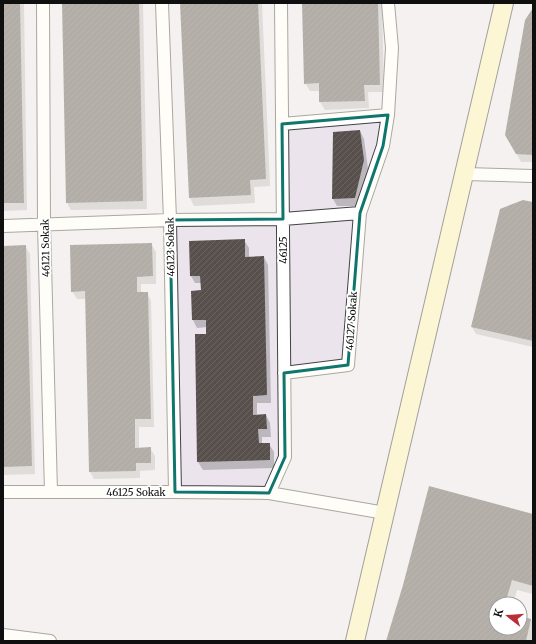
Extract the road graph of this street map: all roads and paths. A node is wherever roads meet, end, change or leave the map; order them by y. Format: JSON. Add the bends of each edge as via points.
{"nodes":[{"id":1,"x":43,"y":3,"type":"edge"},
{"id":2,"x":162,"y":3,"type":"edge"},
{"id":3,"x":281,"y":3,"type":"edge"},
{"id":4,"x":388,"y":3,"type":"edge"},
{"id":5,"x":504,"y":3,"type":"edge"},
{"id":6,"x":388,"y":115,"type":"junction"},
{"id":7,"x":282,"y":124,"type":"junction"},
{"id":8,"x":465,"y":174,"type":"junction"},
{"id":9,"x":533,"y":176,"type":"edge"},
{"id":10,"x":360,"y":213,"type":"junction"},
{"id":11,"x":283,"y":219,"type":"junction"},
{"id":12,"x":170,"y":220,"type":"junction"},
{"id":13,"x":44,"y":225,"type":"junction"},
{"id":14,"x":3,"y":226,"type":"edge"},
{"id":15,"x":284,"y":373,"type":"junction"},
{"id":16,"x":3,"y":492,"type":"edge"},
{"id":17,"x":52,"y":492,"type":"junction"},
{"id":18,"x":175,"y":492,"type":"junction"},
{"id":19,"x":269,"y":493,"type":"junction"},
{"id":20,"x":385,"y":513,"type":"junction"},
{"id":21,"x":3,"y":635,"type":"edge"},
{"id":22,"x":50,"y":641,"type":"edge"},
{"id":23,"x":355,"y":641,"type":"edge"}],
"edges":[{"from":1,"to":13,"type":"street","name":"46121 Sokak"},
{"from":2,"to":12,"type":"street","name":"46123 Sokak"},
{"from":3,"to":7,"type":"street","name":"46125"},
{"from":4,"to":6,"type":"street","name":"46127 Sokak","via":[[392,48]]},
{"from":5,"to":8,"type":"street"},
{"from":6,"to":7,"type":"street"},
{"from":6,"to":10,"type":"street","name":"46127 Sokak","via":[[383,146]]},
{"from":7,"to":11,"type":"street","name":"46125"},
{"from":8,"to":9,"type":"street"},
{"from":8,"to":20,"type":"street"},
{"from":10,"to":11,"type":"street"},
{"from":10,"to":15,"type":"street","name":"46127 Sokak","via":[[348,365]]},
{"from":11,"to":12,"type":"street"},
{"from":11,"to":15,"type":"street","name":"46125"},
{"from":12,"to":13,"type":"street"},
{"from":12,"to":18,"type":"street","name":"46123 Sokak"},
{"from":13,"to":14,"type":"street"},
{"from":13,"to":17,"type":"street","name":"46121 Sokak"},
{"from":15,"to":19,"type":"street","name":"46125","via":[[285,457]]},
{"from":16,"to":17,"type":"street","name":"46125 Sokak"},
{"from":17,"to":18,"type":"street","name":"46125 Sokak"},
{"from":18,"to":19,"type":"street","name":"46125 Sokak"},
{"from":19,"to":20,"type":"street","name":"46125 Sokak"},
{"from":20,"to":23,"type":"street"},
{"from":21,"to":22,"type":"street"}]}
